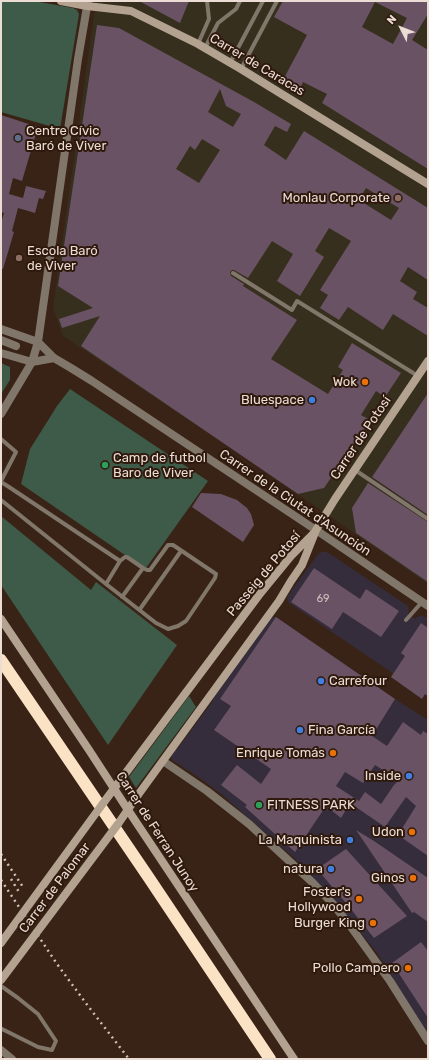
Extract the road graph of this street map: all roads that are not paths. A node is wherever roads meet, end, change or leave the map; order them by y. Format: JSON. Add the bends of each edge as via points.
{"nodes":[{"id":1,"x":61,"y":1,"type":"edge"},
{"id":2,"x":208,"y":1,"type":"edge"},
{"id":3,"x":240,"y":1,"type":"edge"},
{"id":4,"x":263,"y":1,"type":"edge"},
{"id":5,"x":277,"y":1,"type":"edge"},
{"id":6,"x":88,"y":4,"type":"edge"},
{"id":7,"x":208,"y":20,"type":"junction"},
{"id":8,"x":218,"y":23,"type":"junction"},
{"id":9,"x":202,"y":46,"type":"junction"},
{"id":10,"x":230,"y":63,"type":"junction"},
{"id":11,"x":241,"y":69,"type":"junction"},
{"id":12,"x":428,"y":184,"type":"edge"},
{"id":13,"x":233,"y":273,"type":"dead end"},
{"id":14,"x":1,"y":329,"type":"edge"},
{"id":15,"x":1,"y":340,"type":"edge"},
{"id":16,"x":38,"y":342,"type":"junction"},
{"id":17,"x":16,"y":346,"type":"dead end"},
{"id":18,"x":1,"y":353,"type":"edge"},
{"id":19,"x":54,"y":358,"type":"junction"},
{"id":20,"x":428,"y":360,"type":"edge"},
{"id":21,"x":32,"y":362,"type":"junction"},
{"id":22,"x":418,"y":376,"type":"junction"},
{"id":23,"x":1,"y":414,"type":"edge"},
{"id":24,"x":1,"y":439,"type":"edge"},
{"id":25,"x":355,"y":469,"type":"junction"},
{"id":26,"x":1,"y":482,"type":"edge"},
{"id":27,"x":1,"y":500,"type":"edge"},
{"id":28,"x":428,"y":519,"type":"edge"},
{"id":29,"x":316,"y":530,"type":"junction"},
{"id":30,"x":181,"y":551,"type":"junction"},
{"id":31,"x":120,"y":561,"type":"junction"},
{"id":32,"x":143,"y":568,"type":"junction"},
{"id":33,"x":106,"y":584,"type":"junction"},
{"id":34,"x":122,"y":596,"type":"junction"},
{"id":35,"x":425,"y":604,"type":"edge"},
{"id":36,"x":140,"y":609,"type":"junction"},
{"id":37,"x":1,"y":619,"type":"edge"},
{"id":38,"x":406,"y":620,"type":"dead end"},
{"id":39,"x":1,"y":660,"type":"edge"},
{"id":40,"x":163,"y":761,"type":"junction"},
{"id":41,"x":114,"y":789,"type":"junction"},
{"id":42,"x":128,"y":810,"type":"junction"},
{"id":43,"x":1,"y":943,"type":"edge"},
{"id":44,"x":1,"y":980,"type":"edge"},
{"id":45,"x":1,"y":986,"type":"edge"},
{"id":46,"x":1,"y":1029,"type":"edge"},
{"id":47,"x":428,"y":1041,"type":"edge"},
{"id":48,"x":1,"y":1050,"type":"edge"},
{"id":49,"x":12,"y":1059,"type":"edge"},
{"id":50,"x":270,"y":1059,"type":"edge"},
{"id":51,"x":294,"y":1059,"type":"edge"}],
"edges":[{"from":1,"to":6,"type":"street","name":"Carrer de Caracas"},
{"from":2,"to":7,"type":"lane"},
{"from":3,"to":8,"type":"lane","via":[[236,9]]},
{"from":4,"to":10,"type":"lane"},
{"from":5,"to":11,"type":"lane"},
{"from":6,"to":9,"type":"street","name":"Carrer de Caracas","via":[[131,11]]},
{"from":6,"to":16,"type":"street"},
{"from":7,"to":8,"type":"lane"},
{"from":7,"to":9,"type":"lane"},
{"from":8,"to":9,"type":"lane"},
{"from":9,"to":10,"type":"street","name":"Carrer de Caracas"},
{"from":10,"to":11,"type":"street","name":"Carrer de Caracas"},
{"from":11,"to":12,"type":"street","name":"Carrer de Caracas"},
{"from":13,"to":22,"type":"lane","via":[[292,310],[297,302]]},
{"from":14,"to":16,"type":"street"},
{"from":15,"to":17,"type":"street"},
{"from":16,"to":19,"type":"street","name":"Carrer de la Ciutat d'Asunción"},
{"from":16,"to":21,"type":"street"},
{"from":18,"to":21,"type":"street"},
{"from":19,"to":21,"type":"street"},
{"from":19,"to":29,"type":"street","name":"Carrer de la Ciutat d'Asunción"},
{"from":20,"to":22,"type":"street","name":"Carrer de Potosí"},
{"from":21,"to":23,"type":"street"},
{"from":22,"to":25,"type":"street","name":"Carrer de Potosí"},
{"from":24,"to":26,"type":"lane","via":[[16,452]]},
{"from":25,"to":28,"type":"lane"},
{"from":25,"to":29,"type":"street","name":"Carrer de Potosí"},
{"from":26,"to":31,"type":"lane"},
{"from":27,"to":33,"type":"lane"},
{"from":29,"to":35,"type":"street","name":"Carrer de la Ciutat d'Asunción"},
{"from":29,"to":40,"type":"street","name":"Passeig de Potosí","via":[[302,564],[278,601]]},
{"from":29,"to":41,"type":"street","name":"Passeig de Potosí","via":[[259,596]]},
{"from":30,"to":32,"type":"lane","via":[[173,545],[168,545],[150,570]]},
{"from":30,"to":36,"type":"lane"},
{"from":30,"to":36,"type":"lane","via":[[216,574],[186,620],[168,629],[156,623]]},
{"from":31,"to":32,"type":"lane","via":[[127,557]]},
{"from":31,"to":33,"type":"lane"},
{"from":32,"to":34,"type":"lane"},
{"from":33,"to":34,"type":"lane"},
{"from":34,"to":36,"type":"lane"},
{"from":35,"to":38,"type":"lane"},
{"from":37,"to":41,"type":"street","name":"Carrer de Ferran Junoy"},
{"from":39,"to":50,"type":"highway"},
{"from":40,"to":42,"type":"street","name":"Passeig de Potosí"},
{"from":40,"to":47,"type":"street","via":[[249,824],[333,904],[390,981]]},
{"from":41,"to":42,"type":"street","name":"Carrer de Ferran Junoy"},
{"from":41,"to":43,"type":"street","name":"Carrer de Palomar","bridge":true},
{"from":42,"to":44,"type":"street","name":"Carrer de Palomar","bridge":true},
{"from":42,"to":51,"type":"street","name":"Carrer de Ferran Junoy"},
{"from":45,"to":46,"type":"lane","via":[[38,1014],[56,1041],[52,1050],[38,1047]]},
{"from":48,"to":49,"type":"street"}]}
